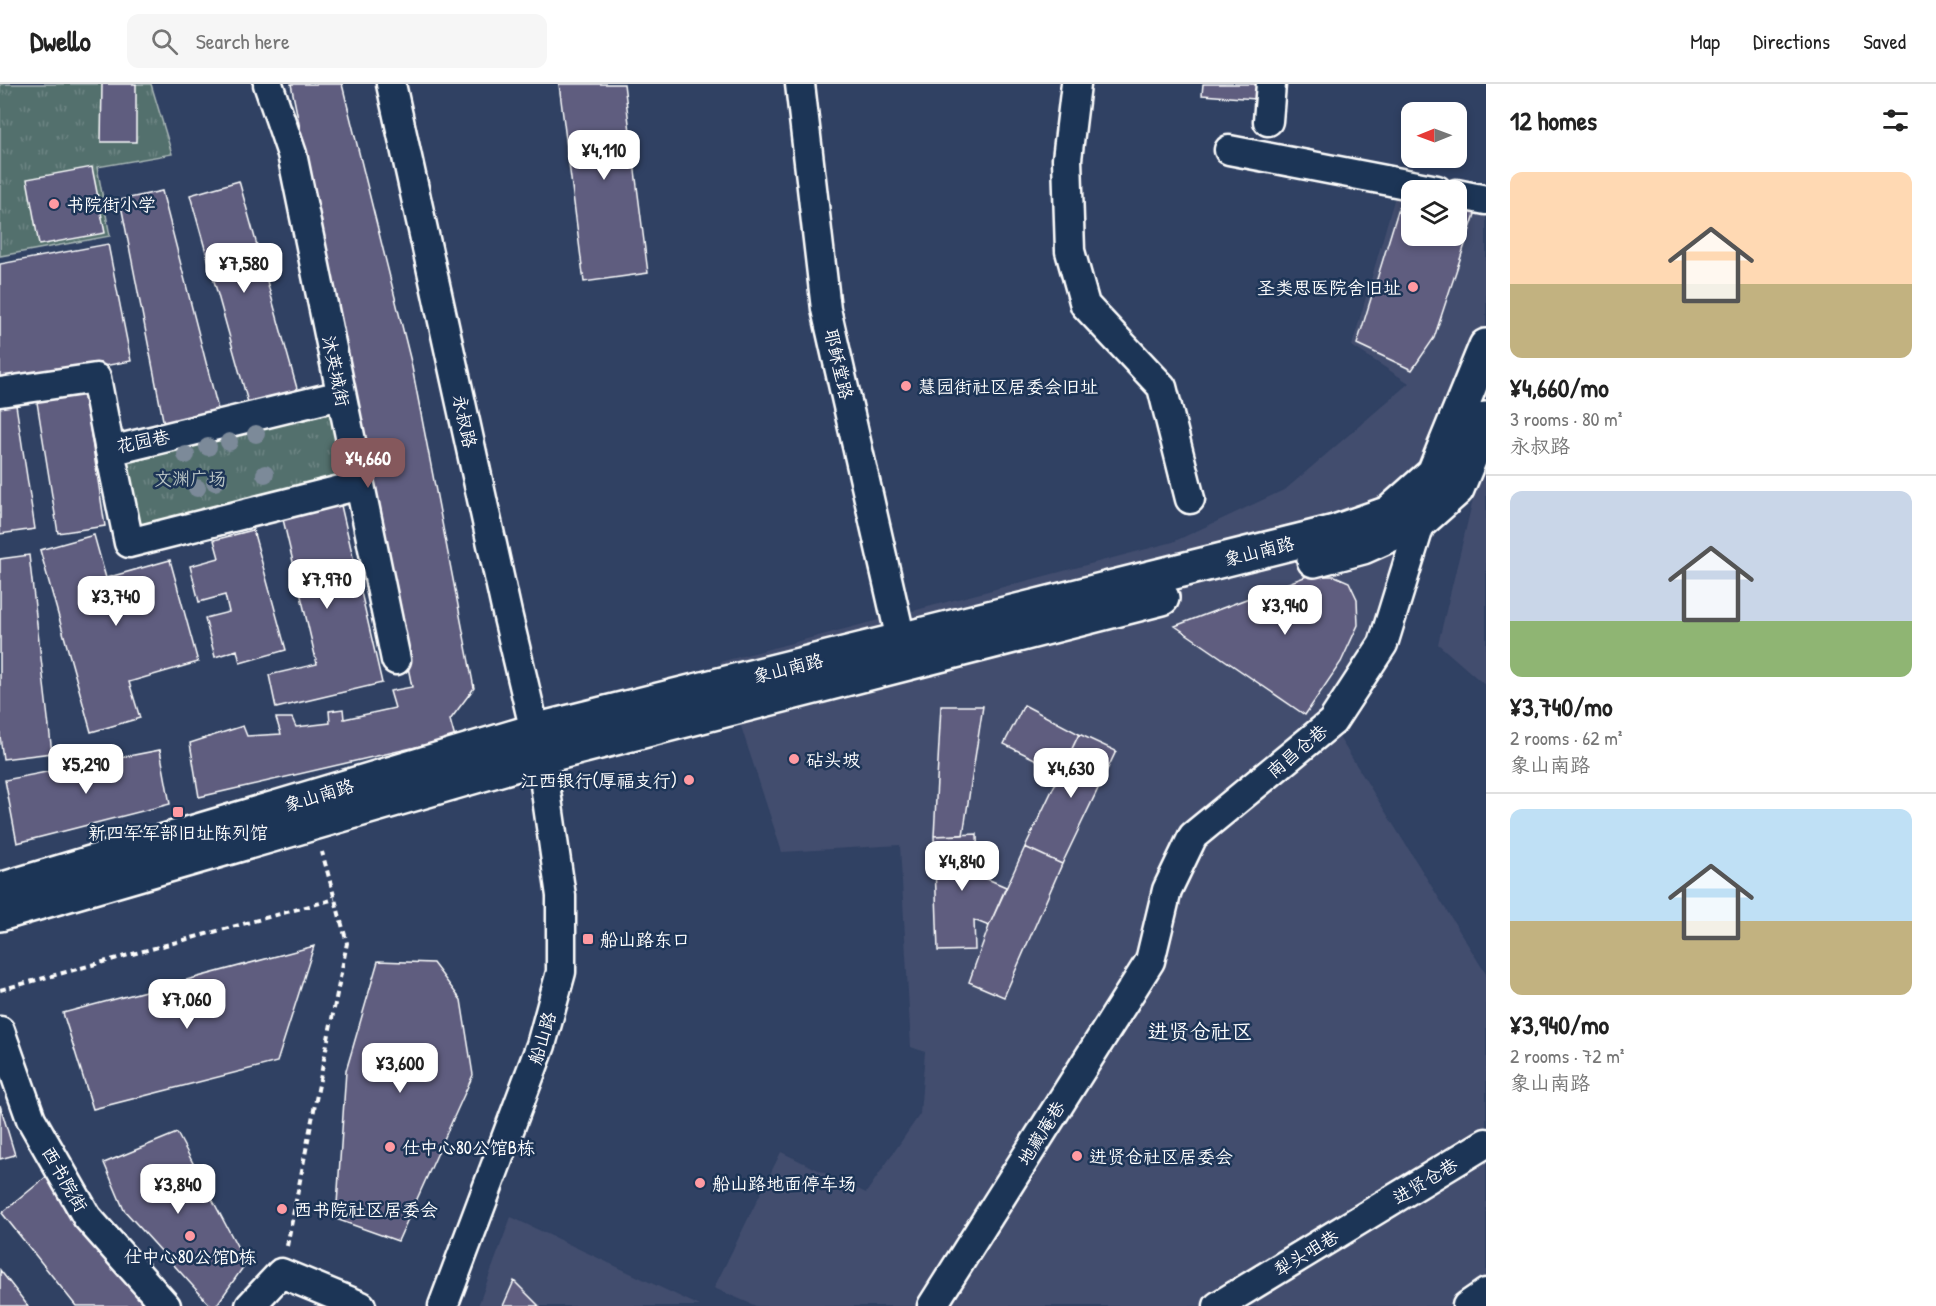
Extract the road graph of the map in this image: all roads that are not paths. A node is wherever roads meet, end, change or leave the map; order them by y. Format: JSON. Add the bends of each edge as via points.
{"nodes":[{"id":1,"x":268,"y":84,"type":"edge"},
{"id":2,"x":391,"y":84,"type":"edge"},
{"id":3,"x":800,"y":84,"type":"edge"},
{"id":4,"x":1076,"y":84,"type":"edge"},
{"id":5,"x":1271,"y":84,"type":"edge"},
{"id":6,"x":1268,"y":121,"type":"dead end"},
{"id":7,"x":1229,"y":150,"type":"dead end"},
{"id":8,"x":1401,"y":183,"type":"edge"},
{"id":9,"x":1467,"y":196,"type":"edge"},
{"id":10,"x":1486,"y":200,"type":"edge"},
{"id":11,"x":1486,"y":346,"type":"edge"},
{"id":12,"x":0,"y":392,"type":"edge"},
{"id":13,"x":341,"y":395,"type":"junction"},
{"id":14,"x":1486,"y":419,"type":"edge"},
{"id":15,"x":110,"y":451,"type":"junction"},
{"id":16,"x":360,"y":485,"type":"junction"},
{"id":17,"x":1190,"y":499,"type":"dead end"},
{"id":18,"x":1421,"y":522,"type":"junction"},
{"id":19,"x":901,"y":640,"type":"junction"},
{"id":20,"x":396,"y":660,"type":"dead end"},
{"id":21,"x":538,"y":744,"type":"junction"},
{"id":22,"x":0,"y":890,"type":"edge"},
{"id":23,"x":0,"y":914,"type":"edge"},
{"id":24,"x":1150,"y":961,"type":"joint"},
{"id":25,"x":0,"y":1030,"type":"edge"},
{"id":26,"x":1486,"y":1143,"type":"edge"},
{"id":27,"x":1363,"y":1218,"type":"joint"},
{"id":28,"x":1486,"y":1293,"type":"edge"},
{"id":29,"x":166,"y":1306,"type":"edge"},
{"id":30,"x":250,"y":1306,"type":"edge"},
{"id":31,"x":361,"y":1306,"type":"edge"},
{"id":32,"x":443,"y":1306,"type":"edge"},
{"id":33,"x":932,"y":1306,"type":"edge"},
{"id":34,"x":1218,"y":1306,"type":"edge"},
{"id":35,"x":1467,"y":1306,"type":"edge"}],
"edges":[{"from":1,"to":13,"type":"street","name":"沐英城街","via":[[292,154]]},
{"from":2,"to":21,"type":"street","name":"永叔路"},
{"from":3,"to":19,"type":"street","name":"耶稣堂路","via":[[826,309]]},
{"from":4,"to":17,"type":"street","via":[[1067,159],[1070,251],[1085,305],[1162,387]]},
{"from":5,"to":6,"type":"street"},
{"from":7,"to":8,"type":"street"},
{"from":9,"to":10,"type":"street"},
{"from":11,"to":19,"type":"main road","name":"象山南路","via":[[1434,473],[1389,513],[1335,532]]},
{"from":12,"to":15,"type":"street","name":"花园巷","via":[[96,378]]},
{"from":13,"to":15,"type":"street","name":"花园巷"},
{"from":13,"to":16,"type":"street","name":"沐英城街"},
{"from":14,"to":18,"type":"main road","name":"象山南路","via":[[1457,489]]},
{"from":15,"to":16,"type":"street","via":[[129,543]]},
{"from":16,"to":20,"type":"street","name":"沐英城街"},
{"from":18,"to":21,"type":"main road","name":"象山南路","via":[[1364,547]]},
{"from":18,"to":24,"type":"street","name":"南昌仓巷","via":[[1383,644],[1332,722],[1193,836],[1167,890]]},
{"from":19,"to":21,"type":"main road","name":"象山南路"},
{"from":21,"to":22,"type":"main road","name":"象山南路"},
{"from":21,"to":23,"type":"main road","name":"象山南路","via":[[314,823]]},
{"from":21,"to":32,"type":"street","name":"船山路","via":[[561,896],[561,972],[541,1045]]},
{"from":24,"to":33,"type":"street","name":"地藏庵巷"},
{"from":25,"to":29,"type":"street","name":"西书院街","via":[[31,1119],[87,1217]]},
{"from":26,"to":27,"type":"street","name":"进贤仓巷"},
{"from":27,"to":34,"type":"street","name":"犁头咀巷"},
{"from":28,"to":35,"type":"street"},
{"from":30,"to":31,"type":"street","via":[[281,1273]]}]}
